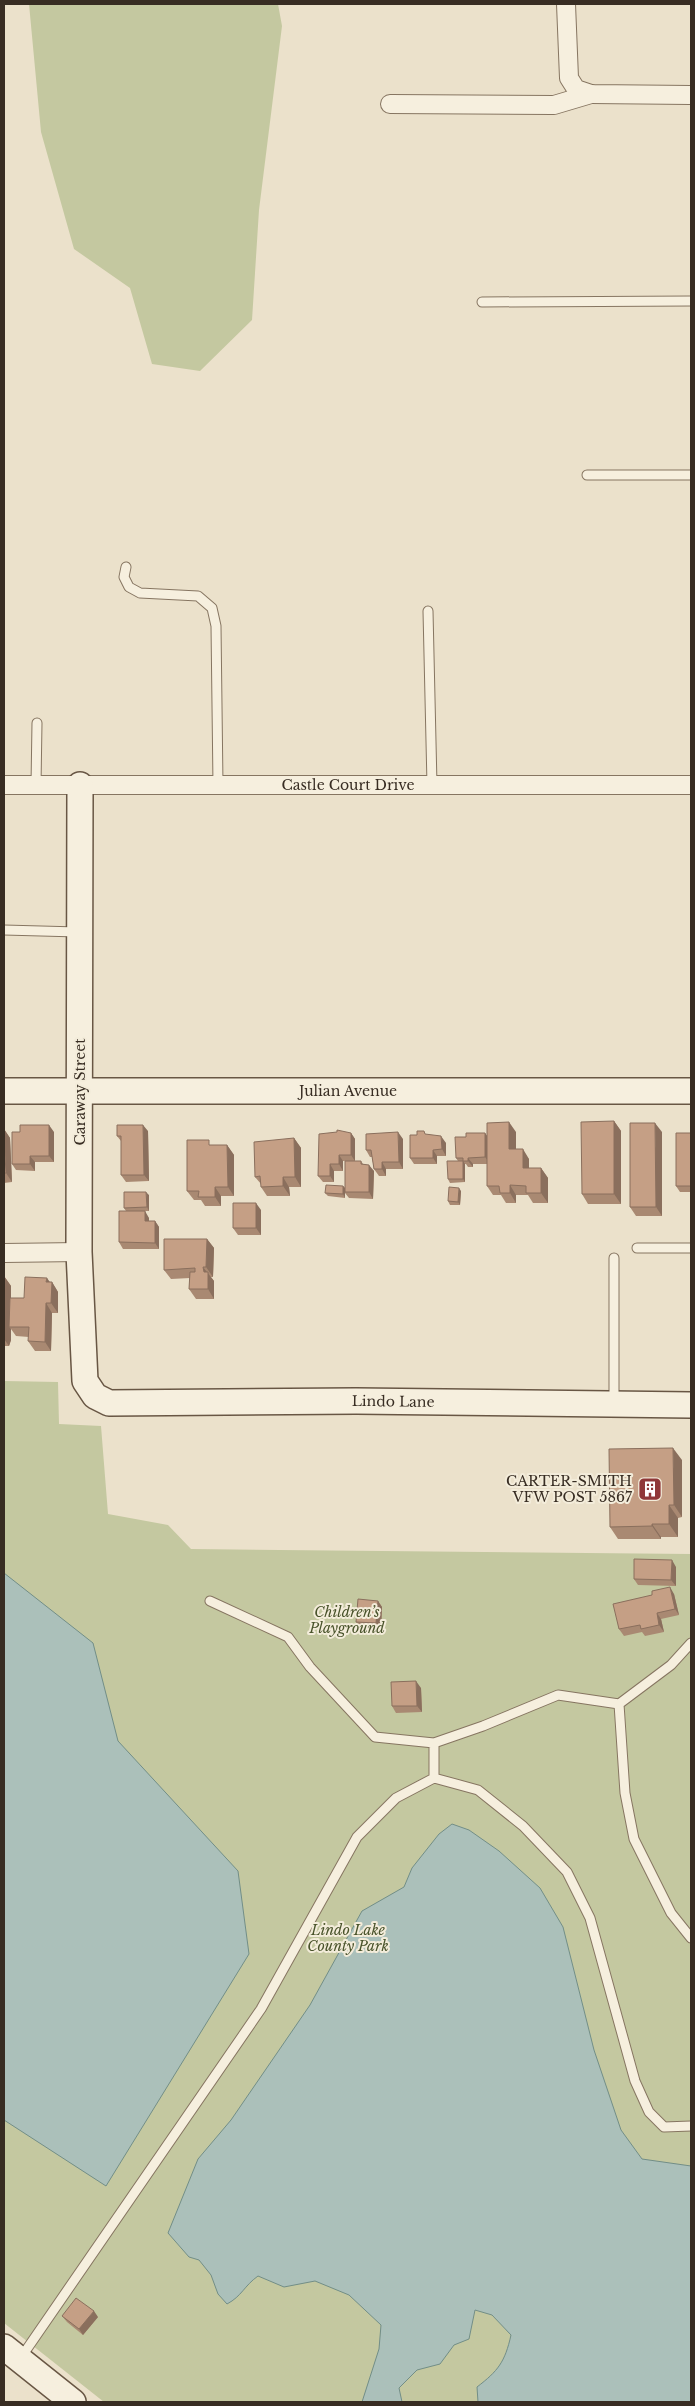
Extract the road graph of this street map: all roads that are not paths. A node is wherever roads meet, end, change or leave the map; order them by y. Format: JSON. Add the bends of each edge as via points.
{"nodes":[{"id":1,"x":566,"y":4,"type":"edge"},
{"id":2,"x":591,"y":94,"type":"junction"},
{"id":3,"x":691,"y":95,"type":"edge"},
{"id":4,"x":390,"y":104,"type":"dead end"},
{"id":5,"x":691,"y":301,"type":"edge"},
{"id":6,"x":482,"y":302,"type":"dead end"},
{"id":7,"x":587,"y":475,"type":"dead end"},
{"id":8,"x":691,"y":475,"type":"edge"},
{"id":9,"x":126,"y":567,"type":"dead end"},
{"id":10,"x":428,"y":611,"type":"dead end"},
{"id":11,"x":37,"y":723,"type":"dead end"},
{"id":12,"x":4,"y":785,"type":"edge"},
{"id":13,"x":36,"y":785,"type":"junction"},
{"id":14,"x":80,"y":785,"type":"junction"},
{"id":15,"x":218,"y":785,"type":"junction"},
{"id":16,"x":432,"y":785,"type":"junction"},
{"id":17,"x":691,"y":785,"type":"edge"},
{"id":18,"x":4,"y":930,"type":"edge"},
{"id":19,"x":80,"y":932,"type":"junction"},
{"id":20,"x":81,"y":1090,"type":"junction"},
{"id":21,"x":4,"y":1091,"type":"edge"},
{"id":22,"x":691,"y":1092,"type":"edge"},
{"id":23,"x":637,"y":1248,"type":"dead end"},
{"id":24,"x":691,"y":1248,"type":"edge"},
{"id":25,"x":80,"y":1252,"type":"junction"},
{"id":26,"x":4,"y":1253,"type":"edge"},
{"id":27,"x":614,"y":1258,"type":"dead end"},
{"id":28,"x":95,"y":1396,"type":"joint"},
{"id":29,"x":614,"y":1404,"type":"junction"},
{"id":30,"x":691,"y":1405,"type":"edge"},
{"id":31,"x":210,"y":1602,"type":"dead end"},
{"id":32,"x":691,"y":1642,"type":"edge"},
{"id":33,"x":619,"y":1704,"type":"junction"},
{"id":34,"x":434,"y":1743,"type":"junction"},
{"id":35,"x":434,"y":1778,"type":"junction"},
{"id":36,"x":691,"y":1938,"type":"edge"},
{"id":37,"x":691,"y":2126,"type":"edge"},
{"id":38,"x":12,"y":2353,"type":"edge"},
{"id":39,"x":73,"y":2402,"type":"edge"}],
"edges":[{"from":1,"to":2,"type":"street","via":[[569,78],[576,89]]},
{"from":2,"to":3,"type":"street"},
{"from":2,"to":4,"type":"street","via":[[554,105]]},
{"from":5,"to":6,"type":"lane"},
{"from":7,"to":8,"type":"lane"},
{"from":9,"to":15,"type":"lane","via":[[124,576],[129,587],[140,593],[198,596],[212,608],[216,626]]},
{"from":10,"to":16,"type":"lane"},
{"from":11,"to":13,"type":"lane"},
{"from":12,"to":13,"type":"street","name":"Castle Court Drive"},
{"from":13,"to":14,"type":"street","name":"Castle Court Drive"},
{"from":14,"to":15,"type":"street","name":"Castle Court Drive"},
{"from":14,"to":19,"type":"street","name":"Caraway Street"},
{"from":15,"to":16,"type":"street","name":"Castle Court Drive"},
{"from":16,"to":17,"type":"street","name":"Castle Court Drive"},
{"from":18,"to":19,"type":"lane"},
{"from":19,"to":20,"type":"street","name":"Caraway Street"},
{"from":20,"to":21,"type":"street","name":"Julian Avenue"},
{"from":20,"to":22,"type":"street","name":"Julian Avenue"},
{"from":20,"to":25,"type":"street","name":"Caraway Street"},
{"from":23,"to":24,"type":"lane"},
{"from":25,"to":26,"type":"street"},
{"from":25,"to":28,"type":"street","name":"Caraway Street","via":[[85,1381]]},
{"from":27,"to":29,"type":"lane"},
{"from":28,"to":29,"type":"street","name":"Lindo Lane","via":[[109,1403]]},
{"from":29,"to":30,"type":"street","name":"Lindo Lane"},
{"from":31,"to":34,"type":"lane","via":[[288,1637],[310,1667],[374,1737]]},
{"from":32,"to":33,"type":"lane","via":[[671,1665]]},
{"from":33,"to":34,"type":"lane","via":[[558,1695]]},
{"from":33,"to":36,"type":"lane","via":[[625,1793],[634,1839],[671,1913]]},
{"from":34,"to":35,"type":"lane"},
{"from":35,"to":37,"type":"lane","via":[[478,1790],[523,1826],[567,1872],[590,1918],[635,2081],[650,2112],[664,2127]]},
{"from":35,"to":38,"type":"lane","via":[[396,1798],[357,1837],[261,2009]]},
{"from":38,"to":39,"type":"street"}]}
